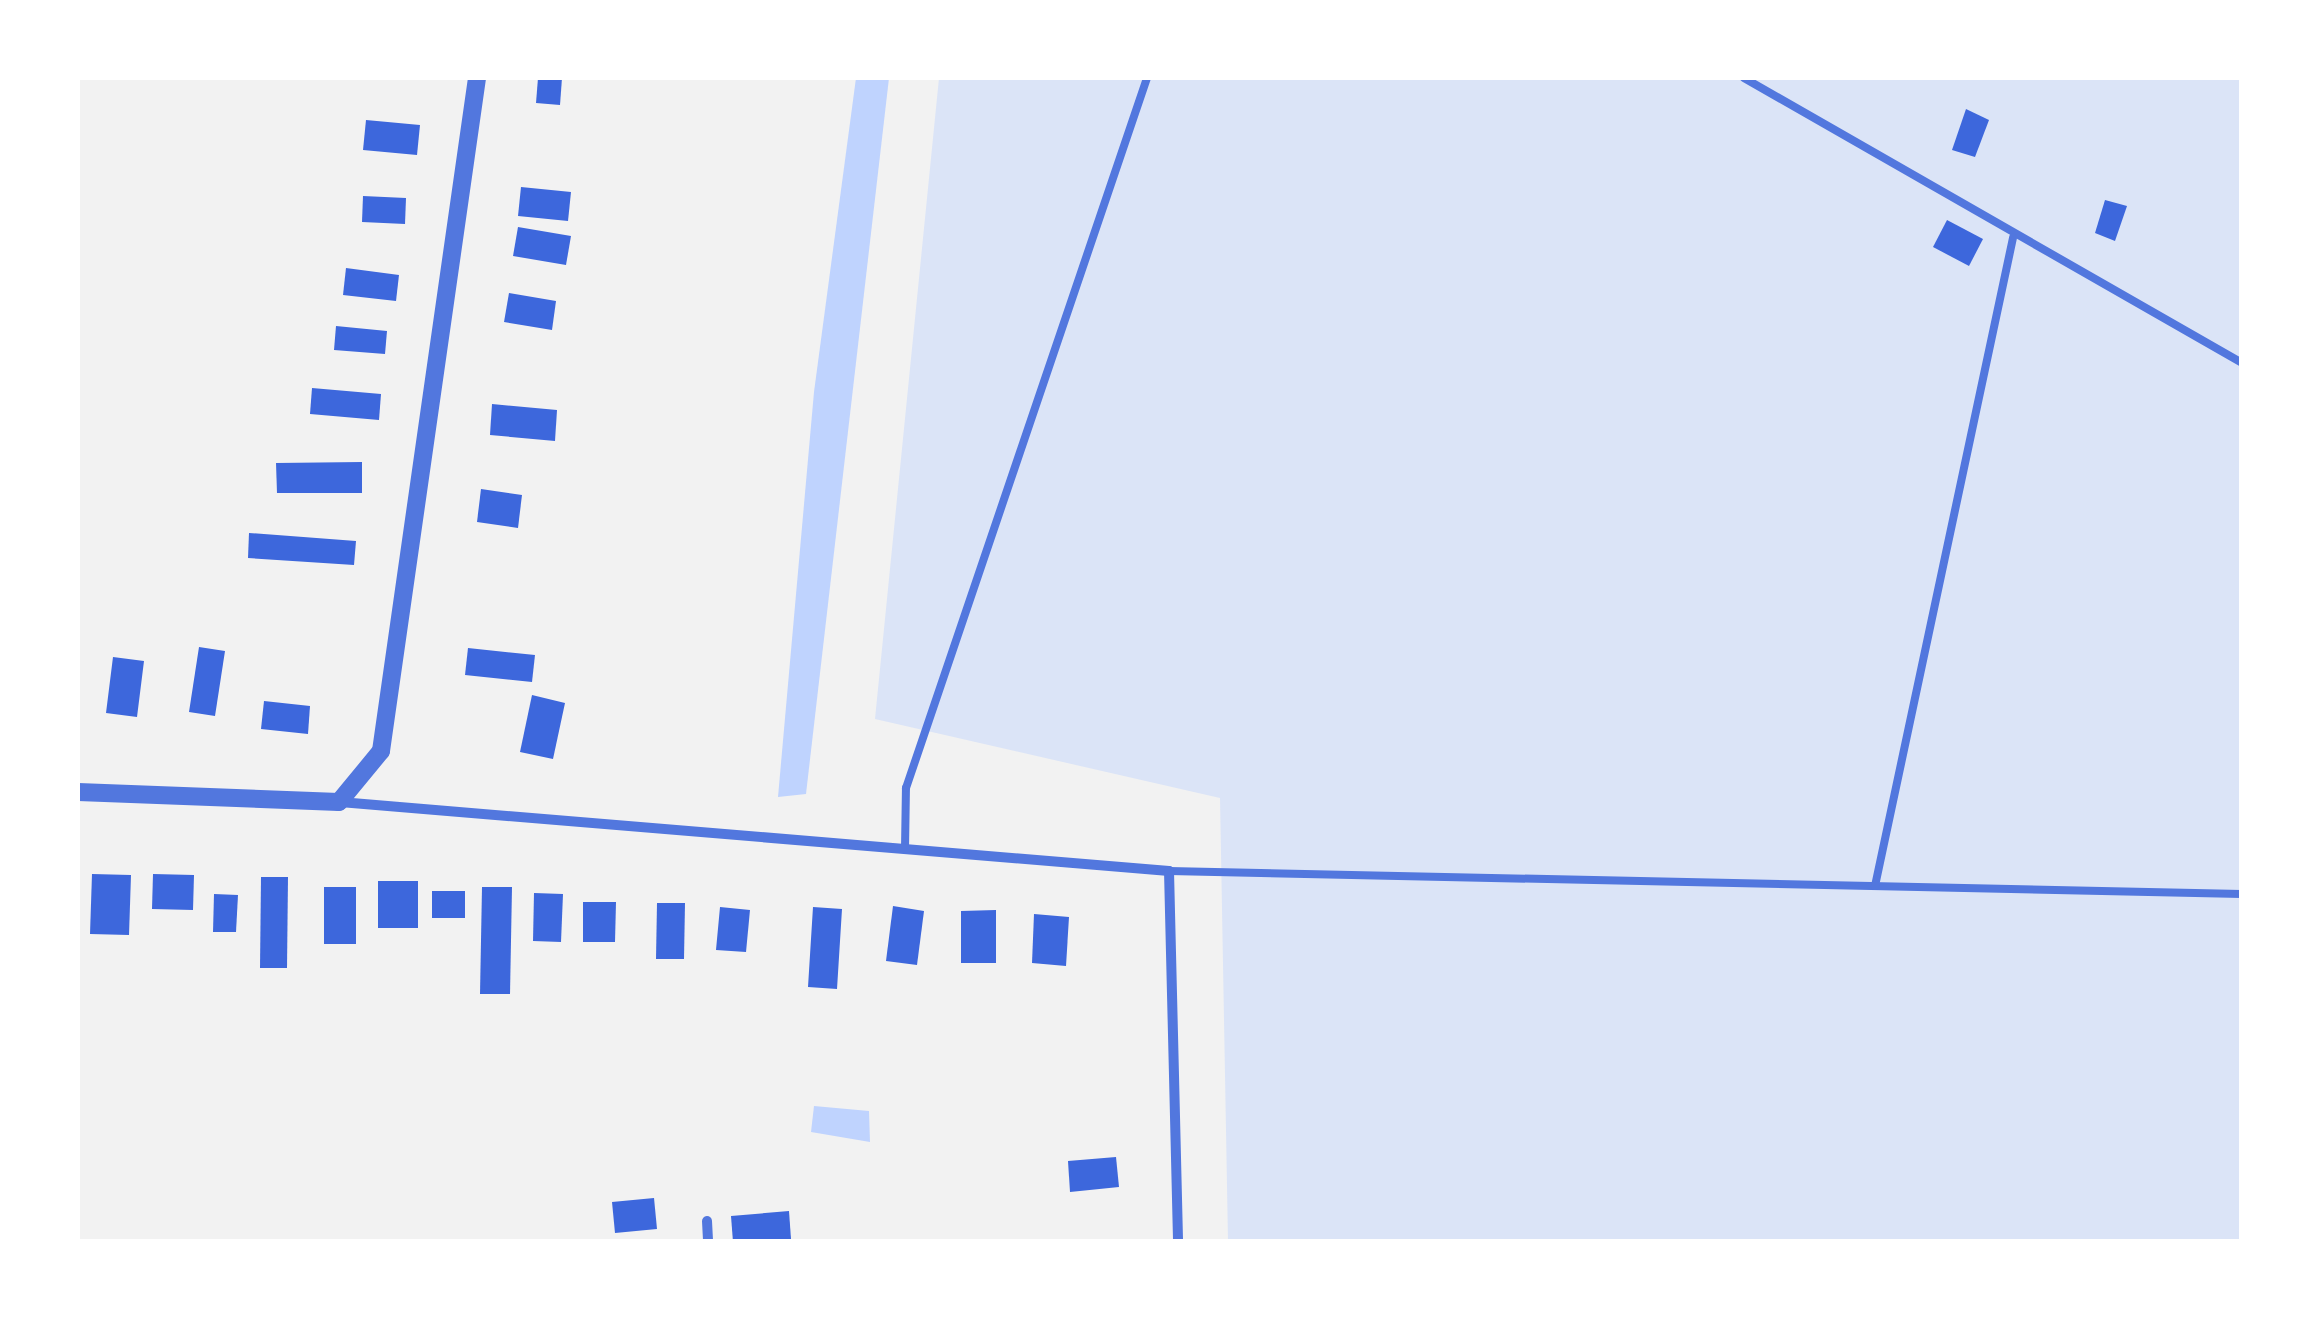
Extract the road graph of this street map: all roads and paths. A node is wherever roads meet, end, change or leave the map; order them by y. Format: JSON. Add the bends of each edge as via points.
{"nodes":[{"id":1,"x":477,"y":78,"type":"edge"},
{"id":2,"x":1147,"y":78,"type":"edge"},
{"id":3,"x":1744,"y":78,"type":"edge"},
{"id":4,"x":2013,"y":238,"type":"junction"},
{"id":5,"x":2242,"y":363,"type":"edge"},
{"id":6,"x":78,"y":792,"type":"edge"},
{"id":7,"x":339,"y":802,"type":"junction"},
{"id":8,"x":905,"y":849,"type":"junction"},
{"id":9,"x":1168,"y":871,"type":"junction"},
{"id":10,"x":1875,"y":886,"type":"junction"},
{"id":11,"x":2242,"y":894,"type":"edge"},
{"id":12,"x":707,"y":1221,"type":"dead end"},
{"id":13,"x":708,"y":1242,"type":"edge"},
{"id":14,"x":1178,"y":1242,"type":"edge"}],
"edges":[{"from":1,"to":7,"type":"street","via":[[381,751]]},
{"from":2,"to":8,"type":"lane","via":[[906,788]]},
{"from":3,"to":4,"type":"lane"},
{"from":4,"to":5,"type":"lane"},
{"from":4,"to":10,"type":"lane"},
{"from":6,"to":7,"type":"street"},
{"from":7,"to":8,"type":"street"},
{"from":8,"to":9,"type":"street"},
{"from":9,"to":10,"type":"lane"},
{"from":9,"to":14,"type":"street"},
{"from":10,"to":11,"type":"lane"},
{"from":12,"to":13,"type":"street"}]}
